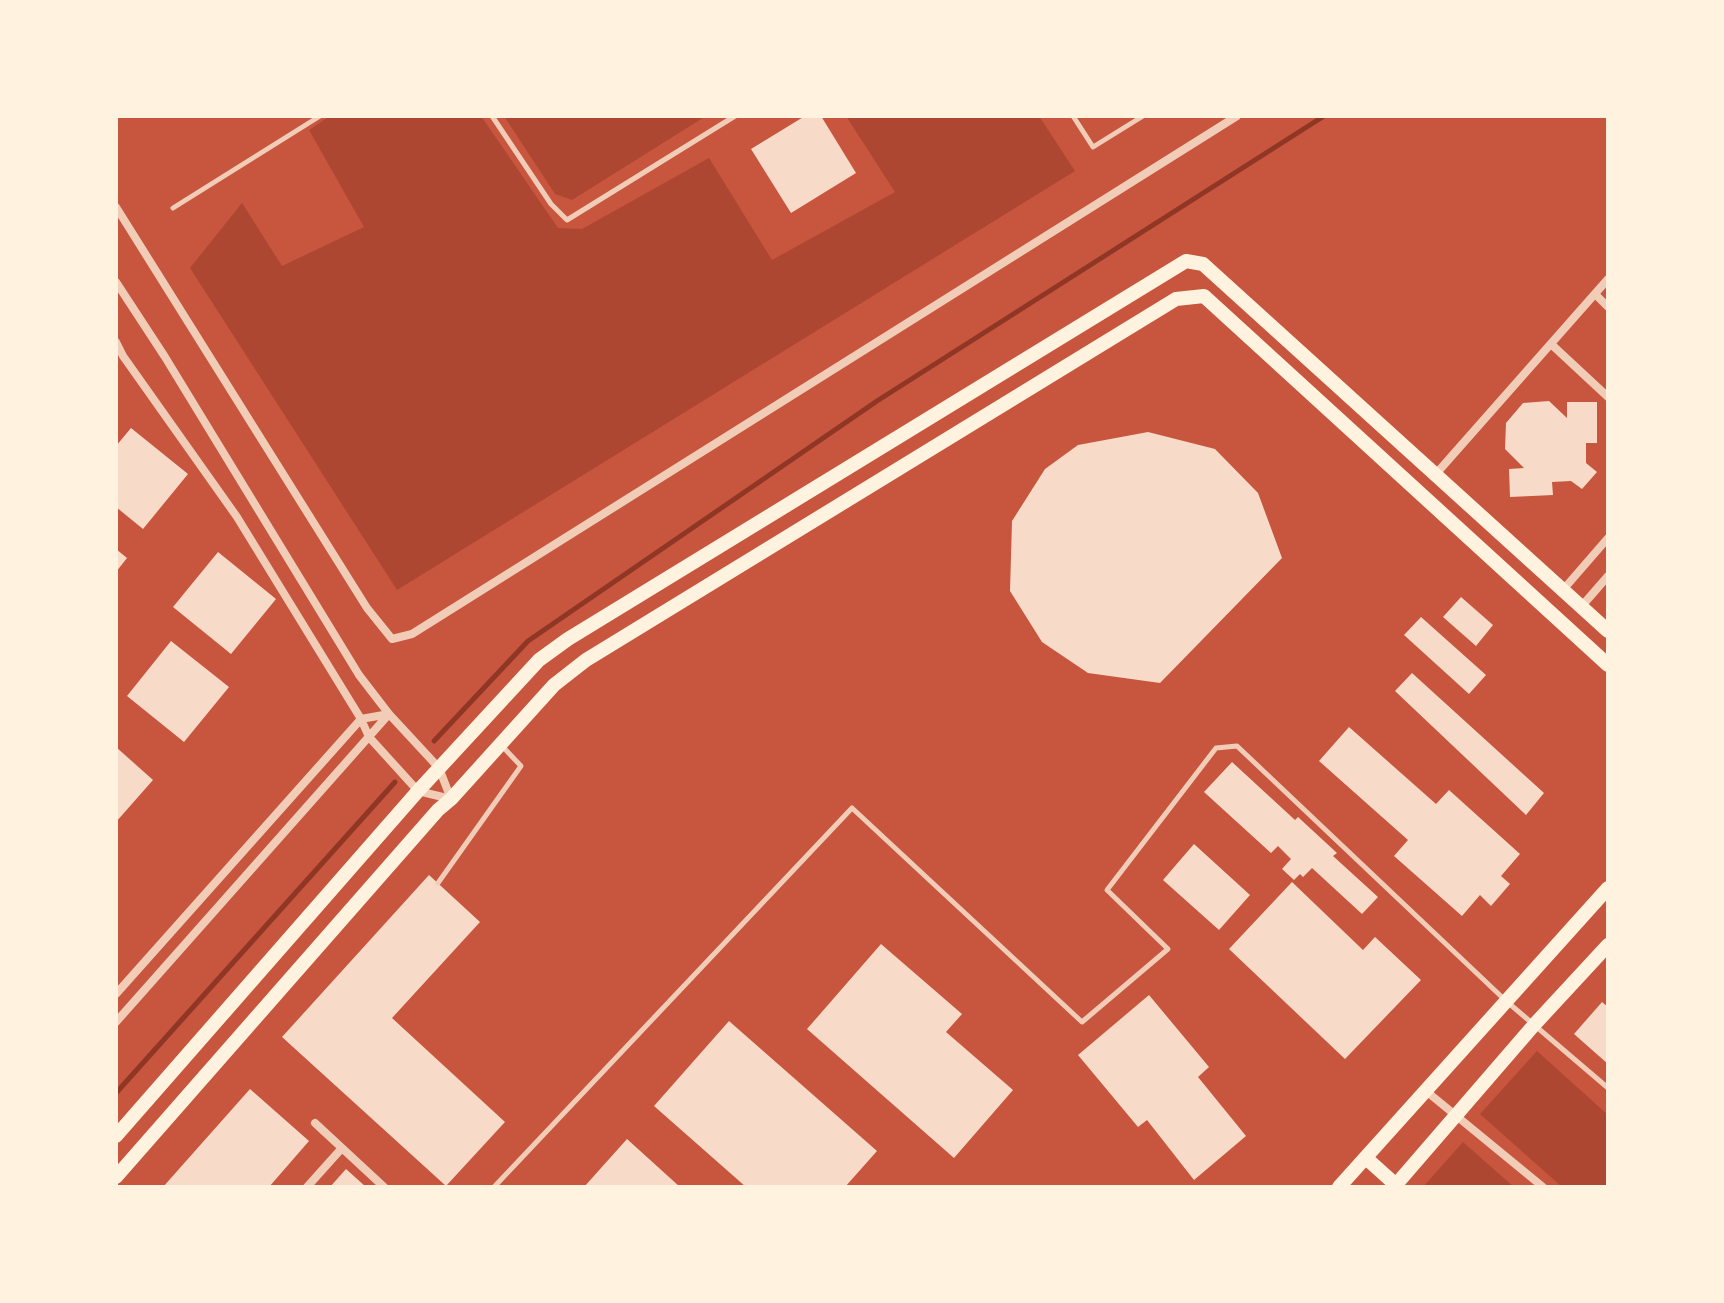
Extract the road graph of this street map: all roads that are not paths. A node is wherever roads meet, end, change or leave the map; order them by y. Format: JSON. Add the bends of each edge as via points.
{"nodes":[{"id":1,"x":320,"y":116,"type":"edge"},
{"id":2,"x":492,"y":116,"type":"edge"},
{"id":3,"x":735,"y":116,"type":"edge"},
{"id":4,"x":1073,"y":116,"type":"edge"},
{"id":5,"x":1143,"y":116,"type":"edge"},
{"id":6,"x":1237,"y":116,"type":"edge"},
{"id":7,"x":116,"y":207,"type":"edge"},
{"id":8,"x":173,"y":208,"type":"dead end"},
{"id":9,"x":1608,"y":279,"type":"edge"},
{"id":10,"x":116,"y":282,"type":"edge"},
{"id":11,"x":1595,"y":294,"type":"junction"},
{"id":12,"x":1608,"y":307,"type":"edge"},
{"id":13,"x":116,"y":342,"type":"edge"},
{"id":14,"x":1551,"y":344,"type":"junction"},
{"id":15,"x":123,"y":356,"type":"junction"},
{"id":16,"x":116,"y":364,"type":"edge"},
{"id":17,"x":1608,"y":397,"type":"edge"},
{"id":18,"x":1435,"y":475,"type":"junction"},
{"id":19,"x":1608,"y":538,"type":"edge"},
{"id":20,"x":1608,"y":576,"type":"edge"},
{"id":21,"x":1562,"y":591,"type":"junction"},
{"id":22,"x":1580,"y":608,"type":"junction"},
{"id":23,"x":1608,"y":631,"type":"edge"},
{"id":24,"x":1608,"y":665,"type":"edge"},
{"id":25,"x":389,"y":714,"type":"junction"},
{"id":26,"x":361,"y":719,"type":"junction"},
{"id":27,"x":369,"y":737,"type":"junction"},
{"id":28,"x":501,"y":744,"type":"junction"},
{"id":29,"x":439,"y":768,"type":"junction"},
{"id":30,"x":418,"y":791,"type":"junction"},
{"id":31,"x":451,"y":799,"type":"junction"},
{"id":32,"x":438,"y":883,"type":"dead end"},
{"id":33,"x":1608,"y":888,"type":"edge"},
{"id":34,"x":1608,"y":945,"type":"edge"},
{"id":35,"x":116,"y":994,"type":"edge"},
{"id":36,"x":1505,"y":1000,"type":"junction"},
{"id":37,"x":116,"y":1022,"type":"edge"},
{"id":38,"x":1534,"y":1025,"type":"junction"},
{"id":39,"x":1608,"y":1088,"type":"edge"},
{"id":40,"x":1426,"y":1091,"type":"junction"},
{"id":41,"x":1455,"y":1114,"type":"junction"},
{"id":42,"x":315,"y":1123,"type":"dead end"},
{"id":43,"x":116,"y":1136,"type":"edge"},
{"id":44,"x":342,"y":1148,"type":"junction"},
{"id":45,"x":1366,"y":1158,"type":"junction"},
{"id":46,"x":116,"y":1177,"type":"edge"},
{"id":47,"x":1395,"y":1186,"type":"edge"},
{"id":48,"x":307,"y":1187,"type":"edge"},
{"id":49,"x":384,"y":1187,"type":"edge"},
{"id":50,"x":494,"y":1187,"type":"edge"},
{"id":51,"x":1339,"y":1187,"type":"edge"},
{"id":52,"x":1543,"y":1187,"type":"edge"}],
"edges":[{"from":1,"to":8,"type":"lane"},
{"from":2,"to":3,"type":"lane","via":[[567,220]]},
{"from":4,"to":5,"type":"lane","via":[[1093,147]]},
{"from":6,"to":7,"type":"street","via":[[412,634],[392,639],[367,608]]},
{"from":9,"to":11,"type":"street"},
{"from":10,"to":25,"type":"street","via":[[359,675]]},
{"from":11,"to":12,"type":"street"},
{"from":11,"to":14,"type":"street"},
{"from":13,"to":15,"type":"street"},
{"from":14,"to":17,"type":"street"},
{"from":14,"to":18,"type":"street"},
{"from":15,"to":16,"type":"street"},
{"from":15,"to":26,"type":"street","via":[[237,517]]},
{"from":18,"to":21,"type":"main road"},
{"from":18,"to":29,"type":"main road","via":[[1203,264],[1186,261],[568,639],[539,660]]},
{"from":19,"to":21,"type":"street"},
{"from":20,"to":22,"type":"street"},
{"from":21,"to":22,"type":"main road"},
{"from":22,"to":23,"type":"main road"},
{"from":24,"to":28,"type":"main road","via":[[1204,296],[1176,299],[586,660],[554,685]]},
{"from":25,"to":26,"type":"street"},
{"from":25,"to":27,"type":"street"},
{"from":25,"to":29,"type":"street"},
{"from":26,"to":27,"type":"street"},
{"from":26,"to":35,"type":"street"},
{"from":27,"to":30,"type":"street"},
{"from":27,"to":37,"type":"street"},
{"from":28,"to":31,"type":"main road"},
{"from":28,"to":32,"type":"lane","via":[[521,766]]},
{"from":29,"to":30,"type":"main road"},
{"from":29,"to":31,"type":"street"},
{"from":30,"to":31,"type":"street"},
{"from":30,"to":43,"type":"main road"},
{"from":31,"to":46,"type":"main road"},
{"from":33,"to":36,"type":"main road"},
{"from":34,"to":38,"type":"main road"},
{"from":36,"to":38,"type":"lane"},
{"from":36,"to":40,"type":"main road"},
{"from":36,"to":50,"type":"lane","via":[[1237,746],[1216,748],[1107,890],[1168,949],[1082,1022],[852,808]]},
{"from":38,"to":39,"type":"lane"},
{"from":38,"to":41,"type":"main road"},
{"from":40,"to":41,"type":"street"},
{"from":40,"to":45,"type":"main road"},
{"from":41,"to":47,"type":"main road"},
{"from":41,"to":52,"type":"street"},
{"from":42,"to":44,"type":"street"},
{"from":44,"to":48,"type":"street"},
{"from":44,"to":49,"type":"street"},
{"from":45,"to":47,"type":"main road"},
{"from":45,"to":51,"type":"main road"}]}
